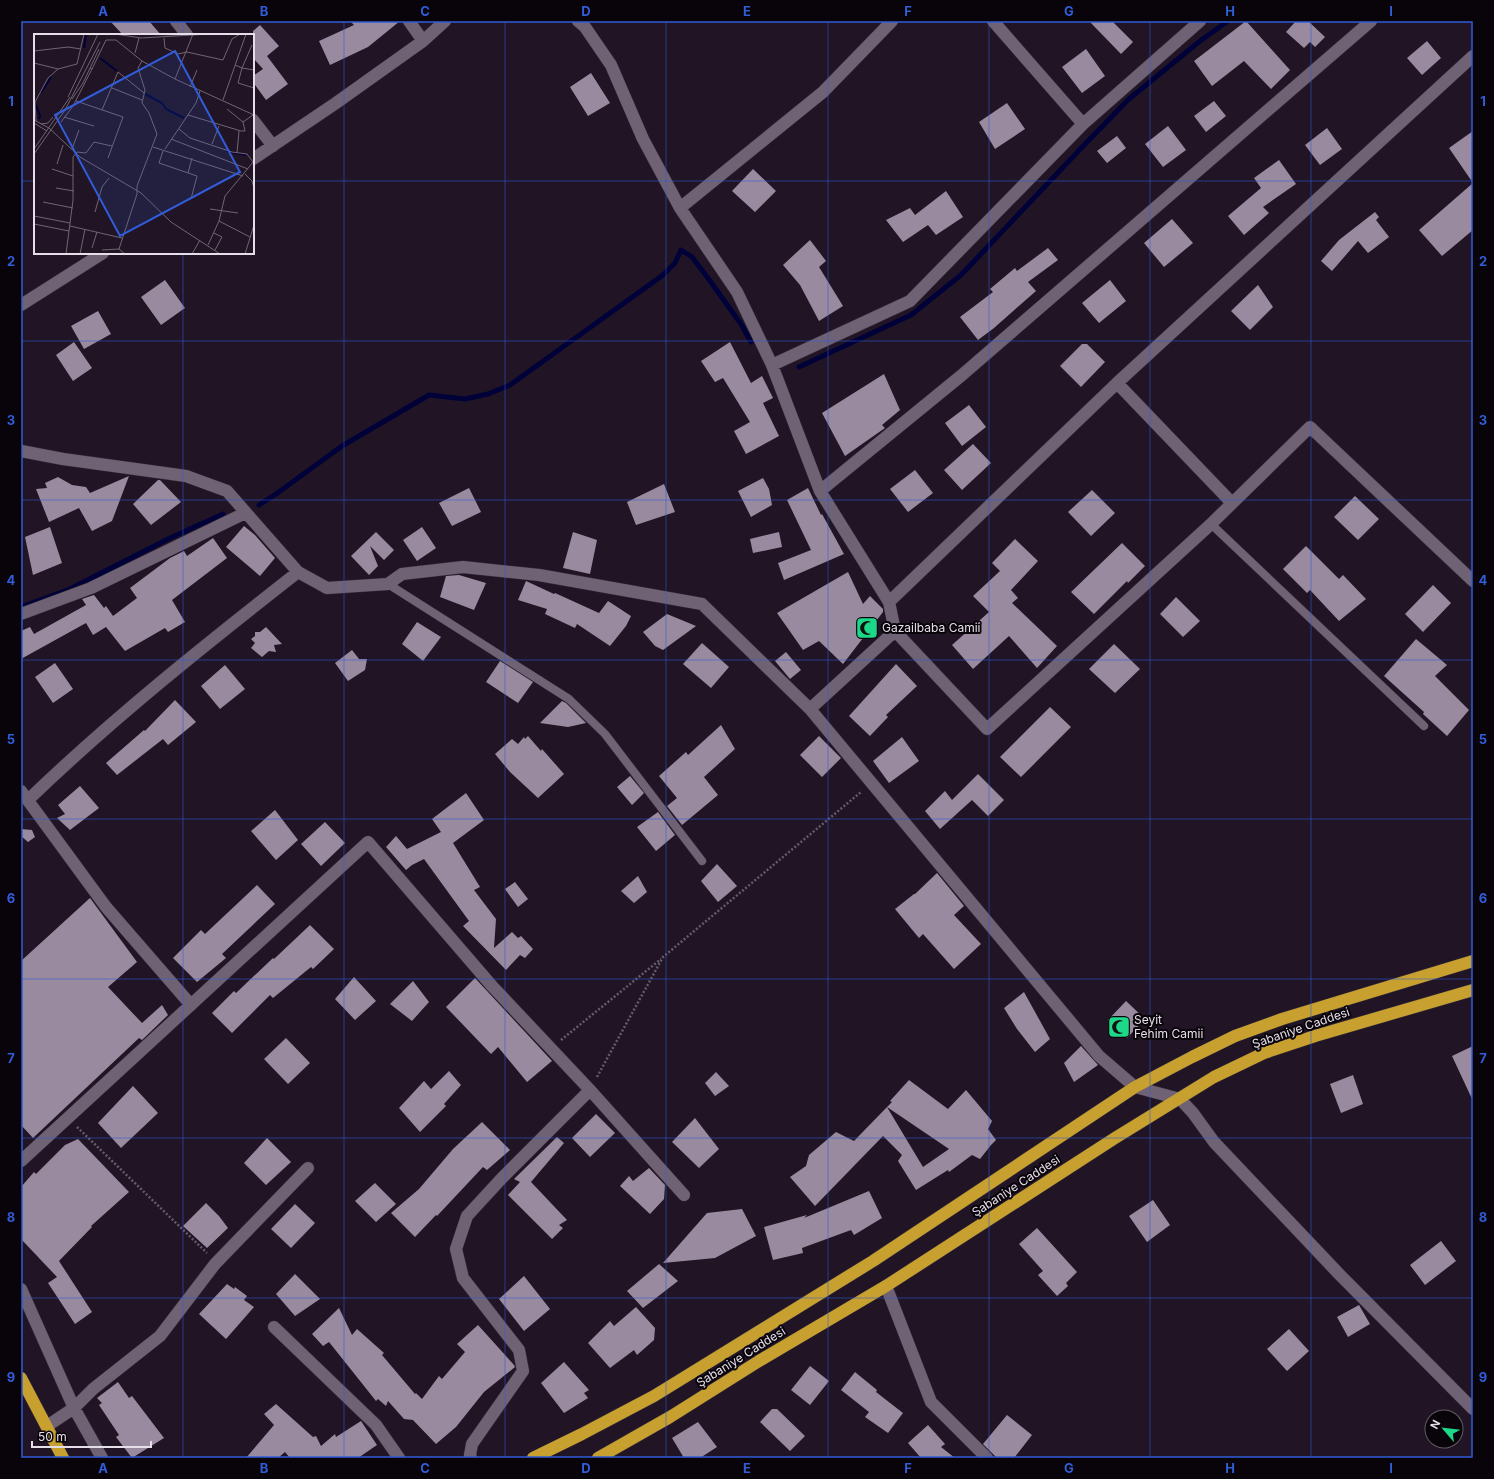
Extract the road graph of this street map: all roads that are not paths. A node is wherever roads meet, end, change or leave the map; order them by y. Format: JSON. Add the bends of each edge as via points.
{"nodes":[{"id":1,"x":176,"y":21,"type":"edge"},
{"id":2,"x":409,"y":21,"type":"edge"},
{"id":3,"x":445,"y":21,"type":"edge"},
{"id":4,"x":578,"y":21,"type":"edge"},
{"id":5,"x":892,"y":21,"type":"edge"},
{"id":6,"x":994,"y":21,"type":"edge"},
{"id":7,"x":1200,"y":21,"type":"edge"},
{"id":8,"x":1371,"y":21,"type":"edge"},
{"id":9,"x":186,"y":34,"type":"edge"},
{"id":10,"x":423,"y":41,"type":"junction"},
{"id":11,"x":1473,"y":56,"type":"edge"},
{"id":12,"x":254,"y":121,"type":"edge"},
{"id":13,"x":1083,"y":124,"type":"junction"},
{"id":14,"x":273,"y":146,"type":"junction"},
{"id":15,"x":254,"y":157,"type":"edge"},
{"id":16,"x":680,"y":208,"type":"junction"},
{"id":17,"x":101,"y":254,"type":"edge"},
{"id":18,"x":21,"y":305,"type":"edge"},
{"id":19,"x":772,"y":366,"type":"junction"},
{"id":20,"x":1117,"y":383,"type":"junction"},
{"id":21,"x":21,"y":451,"type":"edge"},
{"id":22,"x":820,"y":491,"type":"junction"},
{"id":23,"x":1232,"y":503,"type":"junction"},
{"id":24,"x":245,"y":513,"type":"junction"},
{"id":25,"x":1211,"y":524,"type":"junction"},
{"id":26,"x":298,"y":572,"type":"junction"},
{"id":27,"x":1473,"y":581,"type":"edge"},
{"id":28,"x":388,"y":584,"type":"junction"},
{"id":29,"x":890,"y":602,"type":"junction"},
{"id":30,"x":21,"y":614,"type":"edge"},
{"id":31,"x":895,"y":631,"type":"junction"},
{"id":32,"x":810,"y":709,"type":"junction"},
{"id":33,"x":1424,"y":726,"type":"dead end"},
{"id":34,"x":24,"y":795,"type":"edge"},
{"id":35,"x":702,"y":861,"type":"dead end"},
{"id":36,"x":1473,"y":961,"type":"edge"},
{"id":37,"x":1473,"y":990,"type":"edge"},
{"id":38,"x":191,"y":1005,"type":"junction"},
{"id":39,"x":1135,"y":1087,"type":"junction"},
{"id":40,"x":590,"y":1090,"type":"junction"},
{"id":41,"x":1180,"y":1099,"type":"junction"},
{"id":42,"x":21,"y":1161,"type":"edge"},
{"id":43,"x":308,"y":1168,"type":"dead end"},
{"id":44,"x":684,"y":1195,"type":"dead end"},
{"id":45,"x":886,"y":1286,"type":"junction"},
{"id":46,"x":21,"y":1289,"type":"edge"},
{"id":47,"x":274,"y":1327,"type":"dead end"},
{"id":48,"x":21,"y":1378,"type":"edge"},
{"id":49,"x":74,"y":1408,"type":"junction"},
{"id":50,"x":1473,"y":1409,"type":"edge"},
{"id":51,"x":47,"y":1426,"type":"junction"},
{"id":52,"x":63,"y":1458,"type":"edge"},
{"id":53,"x":102,"y":1458,"type":"edge"},
{"id":54,"x":399,"y":1458,"type":"edge"},
{"id":55,"x":471,"y":1458,"type":"edge"},
{"id":56,"x":533,"y":1458,"type":"edge"},
{"id":57,"x":598,"y":1458,"type":"edge"},
{"id":58,"x":986,"y":1458,"type":"edge"}],
"edges":[{"from":1,"to":9,"type":"street"},
{"from":2,"to":10,"type":"street"},
{"from":3,"to":10,"type":"street"},
{"from":4,"to":16,"type":"street","via":[[611,65],[643,139]]},
{"from":5,"to":16,"type":"street","via":[[823,92]]},
{"from":6,"to":13,"type":"street"},
{"from":7,"to":13,"type":"street"},
{"from":8,"to":22,"type":"street","via":[[962,375]]},
{"from":10,"to":14,"type":"street"},
{"from":11,"to":20,"type":"street"},
{"from":12,"to":14,"type":"street"},
{"from":13,"to":19,"type":"street","via":[[910,301]]},
{"from":14,"to":15,"type":"street"},
{"from":16,"to":19,"type":"street","via":[[737,292]]},
{"from":17,"to":18,"type":"street"},
{"from":19,"to":22,"type":"street"},
{"from":20,"to":23,"type":"street"},
{"from":20,"to":29,"type":"street"},
{"from":21,"to":24,"type":"street","via":[[186,476],[227,491]]},
{"from":22,"to":29,"type":"street"},
{"from":23,"to":25,"type":"street"},
{"from":23,"to":27,"type":"street","via":[[1310,427]]},
{"from":24,"to":26,"type":"street"},
{"from":24,"to":30,"type":"street","via":[[91,588]]},
{"from":25,"to":31,"type":"street","via":[[987,729]]},
{"from":25,"to":33,"type":"lane"},
{"from":26,"to":28,"type":"street","via":[[327,588]]},
{"from":26,"to":34,"type":"street","via":[[216,636]]},
{"from":28,"to":32,"type":"street","via":[[402,574],[463,567],[539,576],[702,604]]},
{"from":28,"to":35,"type":"lane","via":[[569,699],[605,734]]},
{"from":29,"to":31,"type":"street"},
{"from":31,"to":32,"type":"street"},
{"from":32,"to":39,"type":"street","via":[[1099,1056]]},
{"from":34,"to":38,"type":"street","via":[[106,907]]},
{"from":36,"to":39,"type":"highway","via":[[1282,1019],[1235,1036]]},
{"from":37,"to":41,"type":"highway","name":"Şabaniye Caddesi","via":[[1264,1053],[1214,1077]]},
{"from":38,"to":40,"type":"street","via":[[368,842],[492,986]]},
{"from":38,"to":42,"type":"street"},
{"from":39,"to":41,"type":"street"},
{"from":39,"to":56,"type":"highway","via":[[874,1261],[654,1396]]},
{"from":40,"to":44,"type":"street"},
{"from":40,"to":55,"type":"street","via":[[467,1216],[456,1249],[463,1278],[518,1350],[523,1371],[472,1444]]},
{"from":41,"to":45,"type":"highway","name":"Şabaniye Caddesi"},
{"from":41,"to":50,"type":"street","via":[[1214,1142]]},
{"from":43,"to":49,"type":"street","via":[[214,1264],[160,1336],[93,1389]]},
{"from":45,"to":57,"type":"highway","name":"Şabaniye Caddesi"},
{"from":45,"to":58,"type":"street","via":[[931,1402]]},
{"from":46,"to":49,"type":"street"},
{"from":47,"to":54,"type":"street","via":[[376,1425]]},
{"from":48,"to":51,"type":"highway"},
{"from":49,"to":51,"type":"street"},
{"from":49,"to":53,"type":"street"},
{"from":51,"to":52,"type":"highway"}]}
